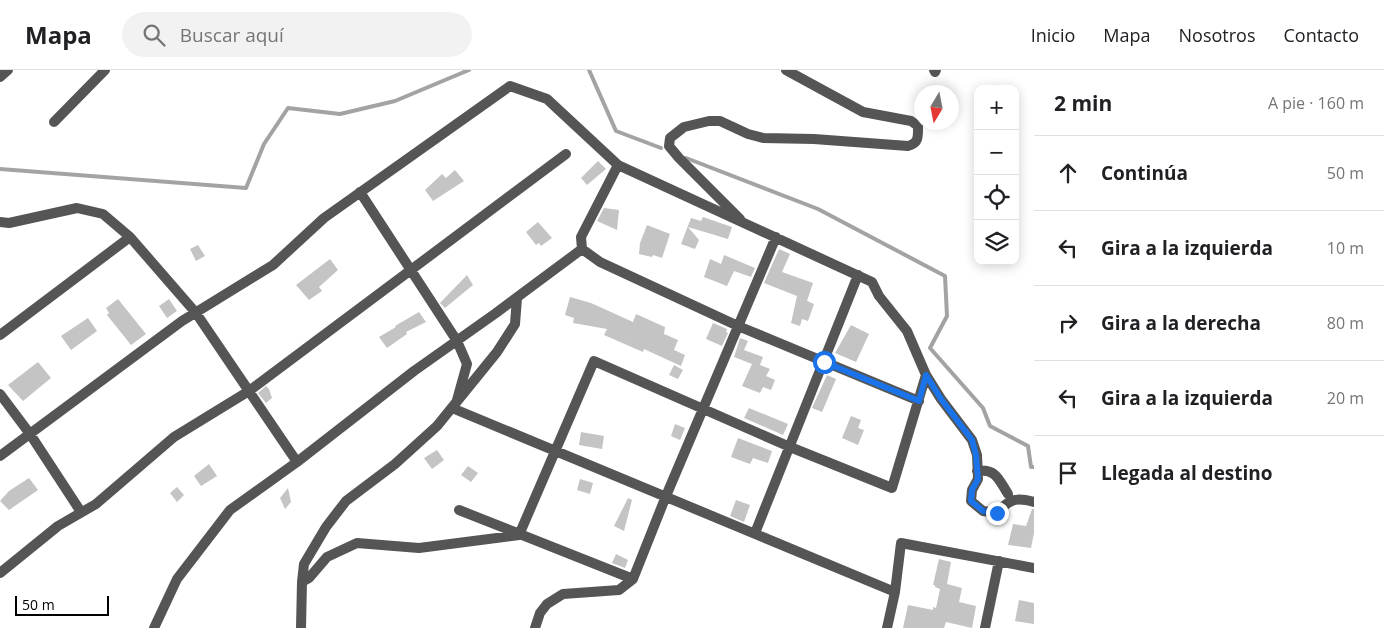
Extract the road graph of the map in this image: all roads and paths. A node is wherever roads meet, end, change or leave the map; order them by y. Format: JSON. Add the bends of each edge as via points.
{"nodes":[{"id":1,"x":8,"y":70,"type":"edge"},
{"id":2,"x":104,"y":70,"type":"edge"},
{"id":3,"x":786,"y":70,"type":"edge"},
{"id":4,"x":0,"y":77,"type":"edge"},
{"id":5,"x":54,"y":122,"type":"dead end"},
{"id":6,"x":566,"y":154,"type":"dead end"},
{"id":7,"x":618,"y":165,"type":"junction"},
{"id":8,"x":360,"y":192,"type":"junction"},
{"id":9,"x":0,"y":222,"type":"edge"},
{"id":10,"x":744,"y":223,"type":"junction"},
{"id":11,"x":130,"y":237,"type":"junction"},
{"id":12,"x":776,"y":237,"type":"junction"},
{"id":13,"x":582,"y":249,"type":"junction"},
{"id":14,"x":410,"y":270,"type":"junction"},
{"id":15,"x":858,"y":275,"type":"junction"},
{"id":16,"x":517,"y":298,"type":"junction"},
{"id":17,"x":196,"y":312,"type":"junction"},
{"id":18,"x":738,"y":326,"type":"junction"},
{"id":19,"x":0,"y":335,"type":"edge"},
{"id":20,"x":457,"y":341,"type":"junction"},
{"id":21,"x":824,"y":362,"type":"junction"},
{"id":22,"x":926,"y":375,"type":"junction"},
{"id":23,"x":249,"y":391,"type":"junction"},
{"id":24,"x":0,"y":394,"type":"edge"},
{"id":25,"x":919,"y":401,"type":"junction"},
{"id":26,"x":454,"y":406,"type":"junction"},
{"id":27,"x":703,"y":410,"type":"junction"},
{"id":28,"x":30,"y":434,"type":"junction"},
{"id":29,"x":790,"y":446,"type":"junction"},
{"id":30,"x":555,"y":450,"type":"junction"},
{"id":31,"x":0,"y":456,"type":"edge"},
{"id":32,"x":297,"y":462,"type":"junction"},
{"id":33,"x":977,"y":471,"type":"junction"},
{"id":34,"x":1008,"y":494,"type":"dead end"},
{"id":35,"x":666,"y":496,"type":"junction"},
{"id":36,"x":1034,"y":502,"type":"edge"},
{"id":37,"x":459,"y":510,"type":"dead end"},
{"id":38,"x":81,"y":512,"type":"junction"},
{"id":39,"x":755,"y":533,"type":"junction"},
{"id":40,"x":519,"y":535,"type":"junction"},
{"id":41,"x":999,"y":561,"type":"junction"},
{"id":42,"x":1034,"y":568,"type":"edge"},
{"id":43,"x":0,"y":573,"type":"edge"},
{"id":44,"x":633,"y":579,"type":"junction"},
{"id":45,"x":302,"y":582,"type":"junction"},
{"id":46,"x":895,"y":592,"type":"junction"},
{"id":47,"x":154,"y":628,"type":"edge"},
{"id":48,"x":301,"y":628,"type":"edge"},
{"id":49,"x":535,"y":628,"type":"edge"},
{"id":50,"x":887,"y":628,"type":"edge"},
{"id":51,"x":984,"y":628,"type":"edge"}],
"edges":[{"from":1,"to":4,"type":"street"},
{"from":2,"to":5,"type":"street"},
{"from":3,"to":10,"type":"street","via":[[863,112],[911,121],[918,126],[918,140],[908,146],[763,138],[720,121],[684,127],[670,138],[669,146]]},
{"from":6,"to":14,"type":"street"},
{"from":7,"to":8,"type":"street","via":[[547,99],[510,86]]},
{"from":7,"to":10,"type":"street"},
{"from":7,"to":13,"type":"street","via":[[581,237]]},
{"from":8,"to":14,"type":"street"},
{"from":8,"to":17,"type":"street","via":[[324,218],[273,265]]},
{"from":9,"to":11,"type":"street","via":[[9,223],[78,208],[103,214]]},
{"from":10,"to":12,"type":"street"},
{"from":11,"to":17,"type":"street"},
{"from":11,"to":19,"type":"street"},
{"from":12,"to":15,"type":"street"},
{"from":12,"to":18,"type":"street"},
{"from":13,"to":16,"type":"street"},
{"from":13,"to":18,"type":"street","via":[[600,262]]},
{"from":14,"to":20,"type":"street"},
{"from":14,"to":23,"type":"street"},
{"from":15,"to":21,"type":"street"},
{"from":15,"to":22,"type":"street","via":[[872,282],[907,331]]},
{"from":16,"to":20,"type":"street"},
{"from":16,"to":26,"type":"street","via":[[514,324],[497,352]]},
{"from":17,"to":23,"type":"street"},
{"from":17,"to":28,"type":"street"},
{"from":18,"to":21,"type":"street"},
{"from":18,"to":27,"type":"street"},
{"from":20,"to":26,"type":"street","via":[[467,364]]},
{"from":20,"to":32,"type":"street"},
{"from":21,"to":25,"type":"street"},
{"from":21,"to":29,"type":"street"},
{"from":22,"to":25,"type":"street"},
{"from":22,"to":33,"type":"street","via":[[972,440]]},
{"from":23,"to":32,"type":"street"},
{"from":23,"to":38,"type":"street","via":[[174,437],[96,504]]},
{"from":24,"to":28,"type":"street"},
{"from":25,"to":29,"type":"street","via":[[892,488]]},
{"from":26,"to":30,"type":"street"},
{"from":26,"to":45,"type":"street","via":[[395,464],[346,501],[304,564]]},
{"from":27,"to":29,"type":"street"},
{"from":27,"to":30,"type":"street","via":[[594,361]]},
{"from":27,"to":35,"type":"street"},
{"from":28,"to":31,"type":"street"},
{"from":28,"to":38,"type":"street"},
{"from":29,"to":39,"type":"street"},
{"from":30,"to":35,"type":"street"},
{"from":30,"to":40,"type":"street"},
{"from":32,"to":47,"type":"street","via":[[230,510],[177,579]]},
{"from":33,"to":34,"type":"street","via":[[986,469],[996,474]]},
{"from":33,"to":36,"type":"street","via":[[978,479],[971,501],[983,511],[997,513],[1006,503],[1022,499]]},
{"from":35,"to":39,"type":"street"},
{"from":35,"to":44,"type":"street"},
{"from":37,"to":40,"type":"street"},
{"from":38,"to":43,"type":"street","via":[[58,526]]},
{"from":39,"to":46,"type":"street"},
{"from":40,"to":44,"type":"street"},
{"from":40,"to":45,"type":"street","via":[[419,548],[357,543],[327,557]]},
{"from":41,"to":42,"type":"street"},
{"from":41,"to":46,"type":"street","via":[[901,543]]},
{"from":41,"to":51,"type":"street"},
{"from":44,"to":49,"type":"street","via":[[619,590],[563,594],[547,604]]},
{"from":45,"to":48,"type":"street"},
{"from":46,"to":50,"type":"street"}]}
